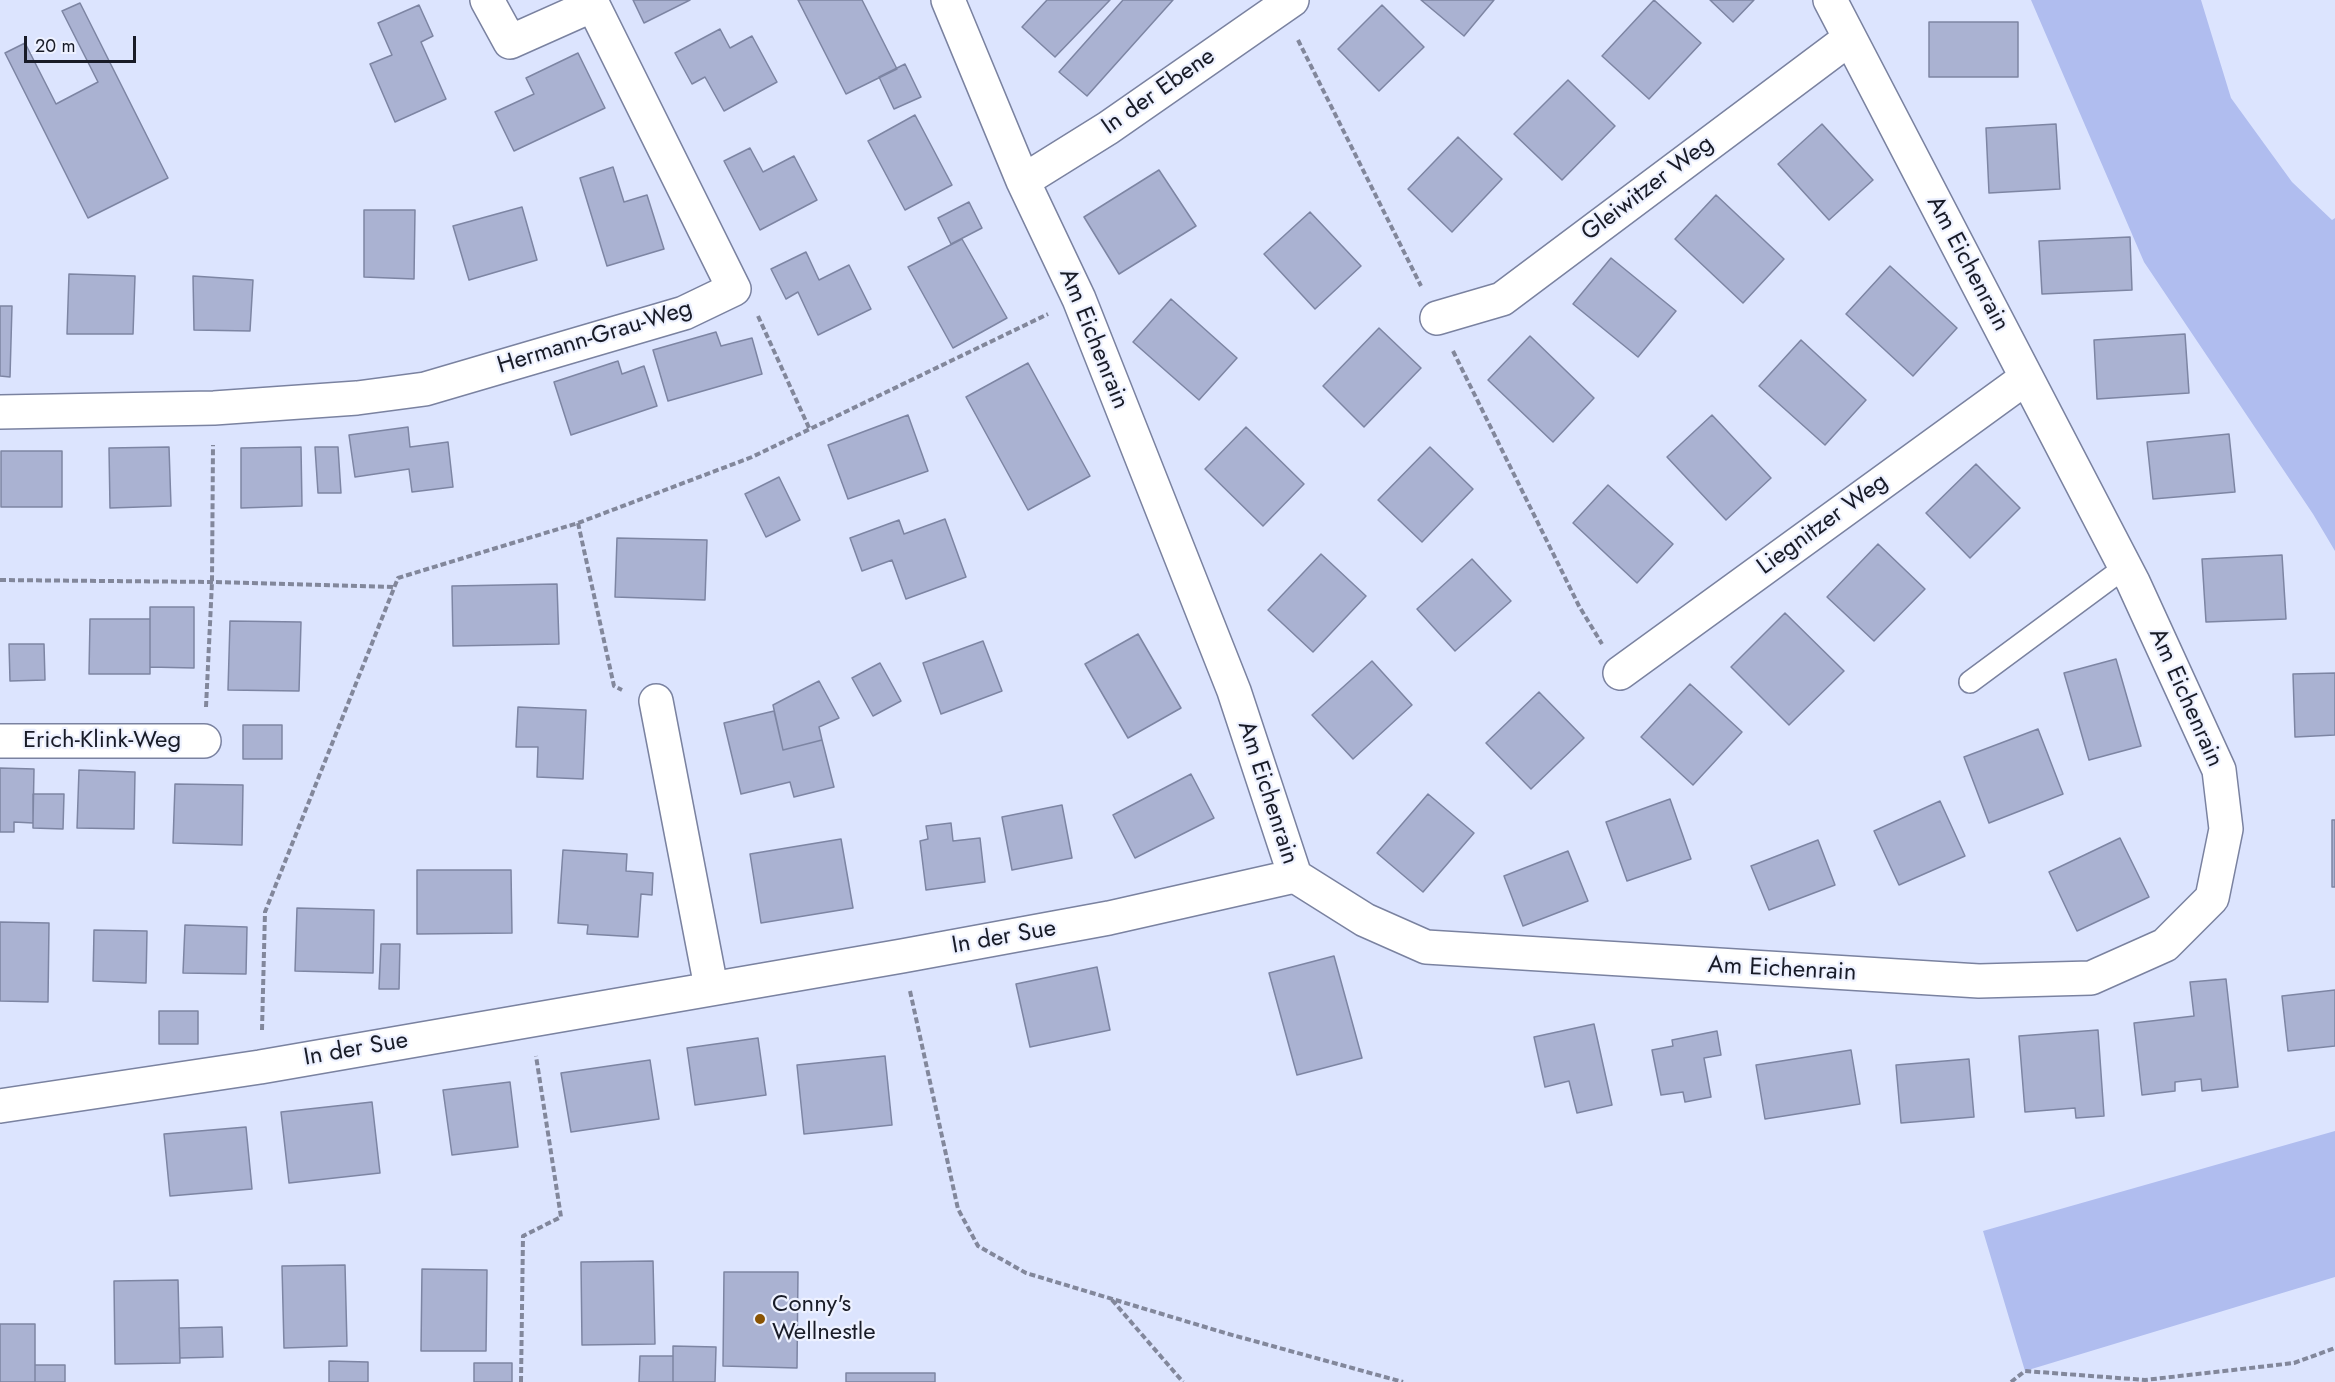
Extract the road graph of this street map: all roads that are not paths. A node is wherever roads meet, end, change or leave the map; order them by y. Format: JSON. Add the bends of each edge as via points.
{"nodes":[{"id":1,"x":487,"y":0,"type":"edge"},
{"id":2,"x":948,"y":0,"type":"edge"},
{"id":3,"x":1292,"y":0,"type":"edge"},
{"id":4,"x":1830,"y":0,"type":"edge"},
{"id":5,"x":1849,"y":39,"type":"junction"},
{"id":6,"x":1023,"y":181,"type":"junction"},
{"id":7,"x":1437,"y":318,"type":"dead end"},
{"id":8,"x":2026,"y":378,"type":"junction"},
{"id":9,"x":0,"y":412,"type":"edge"},
{"id":10,"x":2124,"y":568,"type":"junction"},
{"id":11,"x":1620,"y":673,"type":"dead end"},
{"id":12,"x":1970,"y":682,"type":"dead end"},
{"id":13,"x":656,"y":701,"type":"road end"},
{"id":14,"x":0,"y":741,"type":"edge"},
{"id":15,"x":204,"y":741,"type":"road end"},
{"id":16,"x":1295,"y":876,"type":"junction"},
{"id":17,"x":711,"y":987,"type":"junction"},
{"id":18,"x":0,"y":1106,"type":"edge"}],
"edges":[{"from":1,"to":9,"type":"street","name":"Hermann-Grau-Weg","via":[[510,42],[593,4],[734,289],[684,313],[425,389],[357,399],[214,408]]},
{"from":2,"to":6,"type":"street","name":"Am Eichenrain"},
{"from":3,"to":6,"type":"street","name":"In der Ebene","via":[[1108,128]]},
{"from":4,"to":5,"type":"street","name":"Am Eichenrain"},
{"from":5,"to":7,"type":"street","name":"Gleiwitzer Weg","via":[[1502,299]]},
{"from":5,"to":8,"type":"street","name":"Am Eichenrain"},
{"from":6,"to":16,"type":"street","name":"Am Eichenrain","via":[[1079,299],[1234,691]]},
{"from":8,"to":10,"type":"street","name":"Am Eichenrain"},
{"from":8,"to":11,"type":"street","name":"Liegnitzer Weg"},
{"from":10,"to":12,"type":"lane"},
{"from":10,"to":16,"type":"street","name":"Am Eichenrain","via":[[2219,770],[2226,829],[2212,898],[2165,945],[2091,978],[1979,981],[1426,947],[1365,920]]},
{"from":13,"to":17,"type":"street"},
{"from":14,"to":15,"type":"street","name":"Erich-Klink-Weg"},
{"from":16,"to":17,"type":"street","name":"In der Sue","via":[[1109,918]]},
{"from":17,"to":18,"type":"street","name":"In der Sue","via":[[260,1066]]}]}
